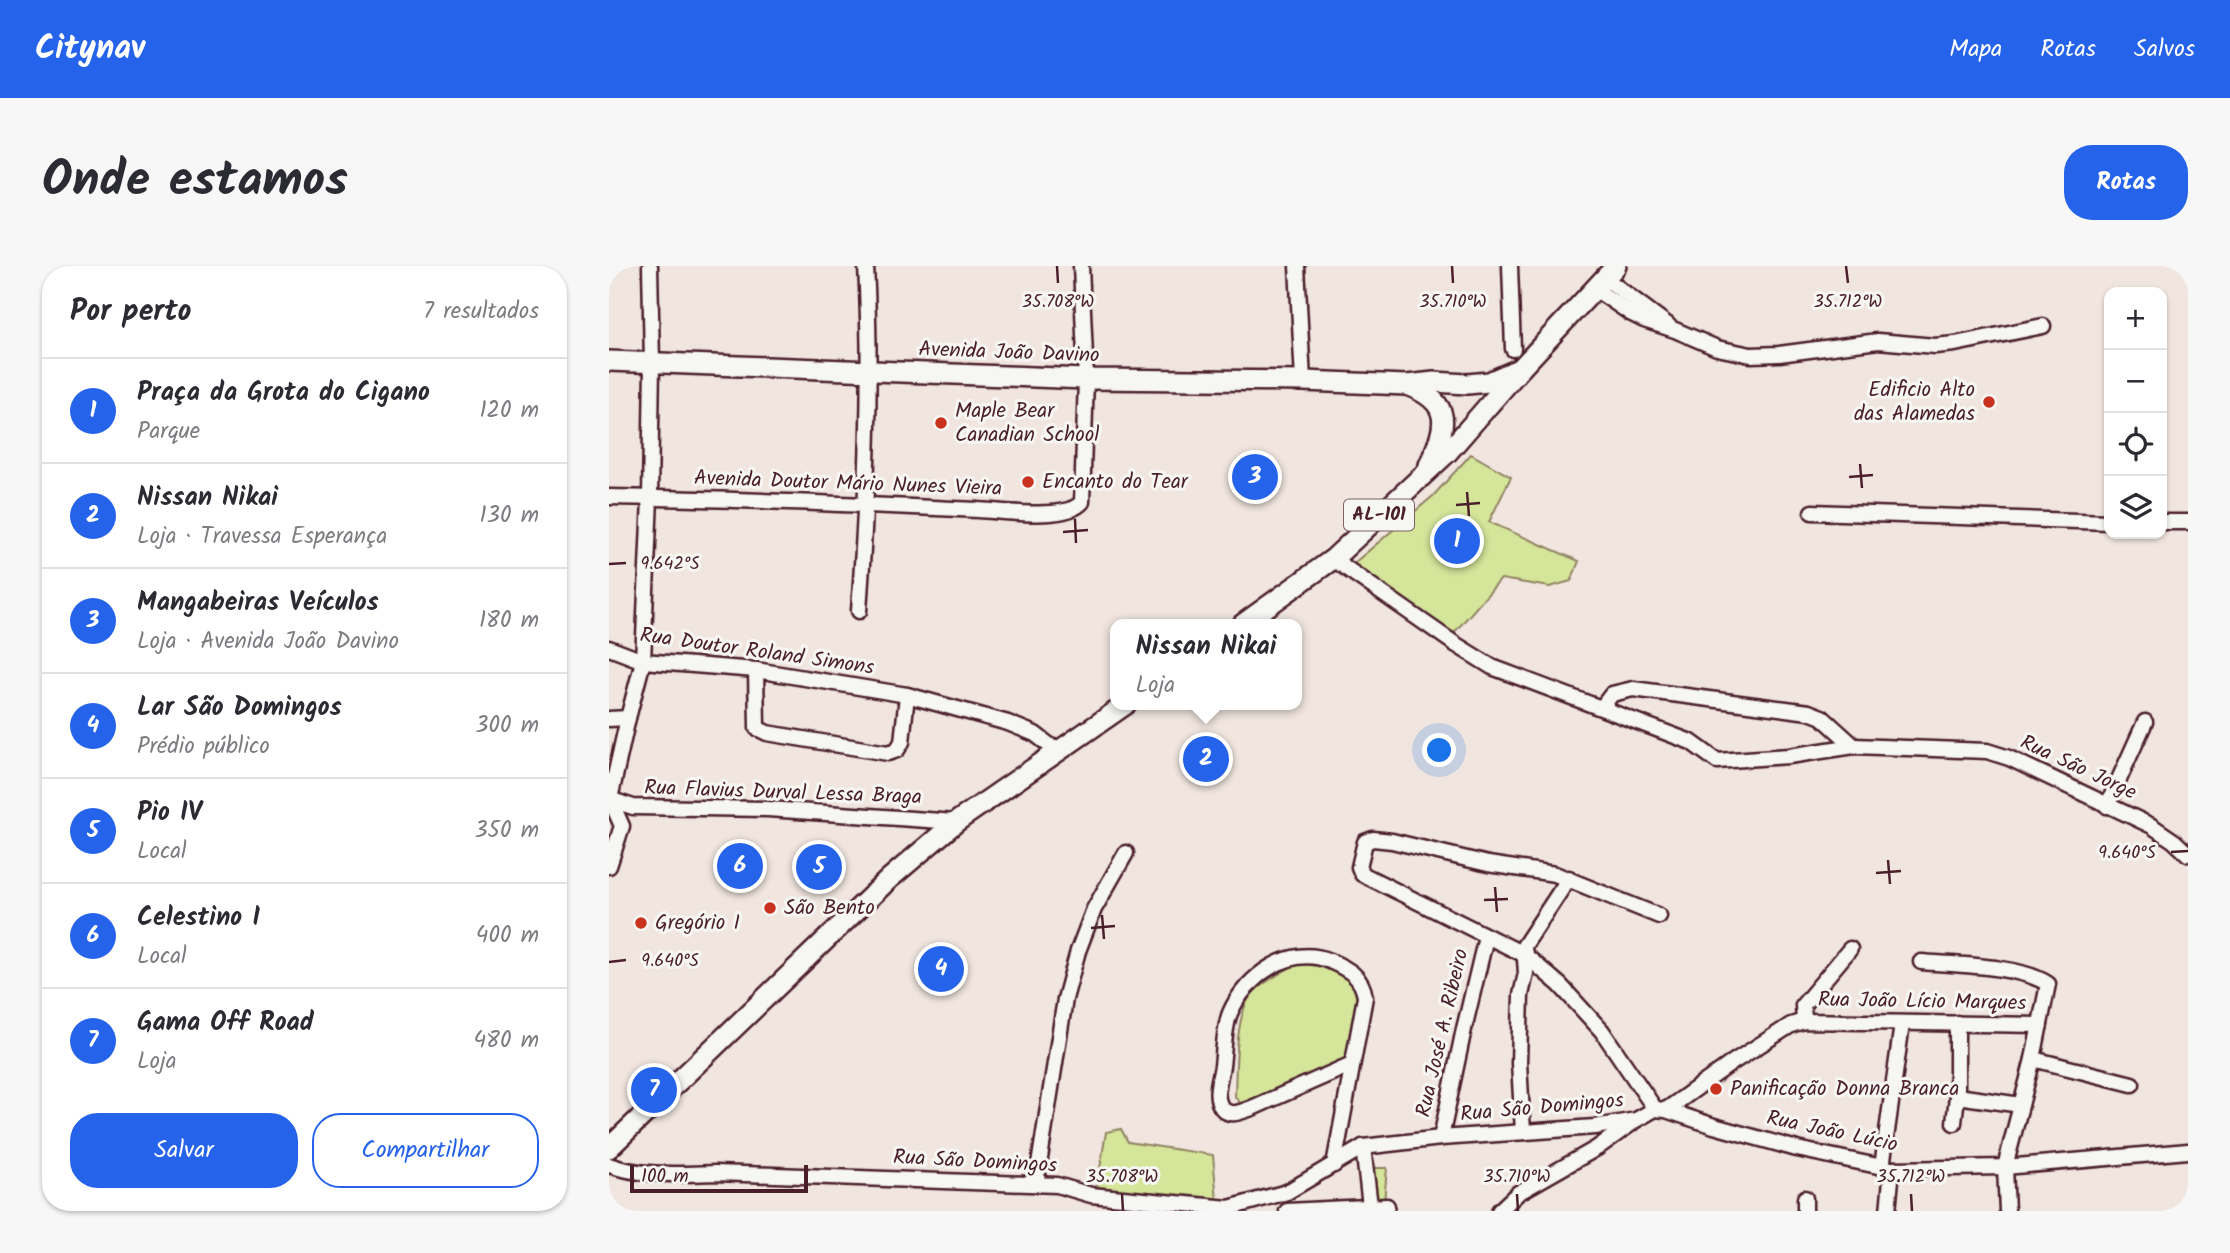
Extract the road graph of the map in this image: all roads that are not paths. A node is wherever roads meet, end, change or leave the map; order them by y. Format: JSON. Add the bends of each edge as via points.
{"nodes":[{"id":1,"x":650,"y":266,"type":"edge"},
{"id":2,"x":866,"y":266,"type":"edge"},
{"id":3,"x":1081,"y":266,"type":"edge"},
{"id":4,"x":1297,"y":266,"type":"edge"},
{"id":5,"x":1510,"y":266,"type":"edge"},
{"id":6,"x":1605,"y":278,"type":"edge"},
{"id":7,"x":2043,"y":326,"type":"dead end"},
{"id":8,"x":1513,"y":349,"type":"dead end"},
{"id":9,"x":609,"y":361,"type":"edge"},
{"id":10,"x":652,"y":363,"type":"junction"},
{"id":11,"x":1521,"y":368,"type":"junction"},
{"id":12,"x":870,"y":372,"type":"junction"},
{"id":13,"x":1086,"y":379,"type":"junction"},
{"id":14,"x":1303,"y":381,"type":"junction"},
{"id":15,"x":1408,"y":385,"type":"junction"},
{"id":16,"x":1426,"y":470,"type":"junction"},
{"id":17,"x":609,"y":497,"type":"edge"},
{"id":18,"x":650,"y":498,"type":"junction"},
{"id":19,"x":867,"y":505,"type":"junction"},
{"id":20,"x":1812,"y":512,"type":"dead end"},
{"id":21,"x":2104,"y":522,"type":"edge"},
{"id":22,"x":2188,"y":522,"type":"edge"},
{"id":23,"x":2167,"y":523,"type":"edge"},
{"id":24,"x":1333,"y":559,"type":"junction"},
{"id":25,"x":859,"y":611,"type":"dead end"},
{"id":26,"x":1250,"y":619,"type":"edge"},
{"id":27,"x":609,"y":648,"type":"edge"},
{"id":28,"x":643,"y":661,"type":"junction"},
{"id":29,"x":756,"y":670,"type":"junction"},
{"id":30,"x":907,"y":695,"type":"junction"},
{"id":31,"x":1602,"y":707,"type":"junction"},
{"id":32,"x":1118,"y":710,"type":"edge"},
{"id":33,"x":628,"y":718,"type":"junction"},
{"id":34,"x":609,"y":719,"type":"edge"},
{"id":35,"x":2145,"y":722,"type":"dead end"},
{"id":36,"x":1854,"y":746,"type":"junction"},
{"id":37,"x":1057,"y":751,"type":"junction"},
{"id":38,"x":610,"y":799,"type":"edge"},
{"id":39,"x":2108,"y":806,"type":"junction"},
{"id":40,"x":956,"y":822,"type":"junction"},
{"id":41,"x":1126,"y":853,"type":"dead end"},
{"id":42,"x":2188,"y":854,"type":"edge"},
{"id":43,"x":609,"y":866,"type":"edge"},
{"id":44,"x":1569,"y":878,"type":"junction"},
{"id":45,"x":1658,"y":916,"type":"dead end"},
{"id":46,"x":1486,"y":937,"type":"junction"},
{"id":47,"x":1850,"y":949,"type":"dead end"},
{"id":48,"x":1525,"y":955,"type":"junction"},
{"id":49,"x":1921,"y":962,"type":"dead end"},
{"id":50,"x":1804,"y":1021,"type":"junction"},
{"id":51,"x":1957,"y":1023,"type":"junction"},
{"id":52,"x":1902,"y":1024,"type":"junction"},
{"id":53,"x":2040,"y":1025,"type":"junction"},
{"id":54,"x":2033,"y":1059,"type":"junction"},
{"id":55,"x":1352,"y":1065,"type":"junction"},
{"id":56,"x":2132,"y":1084,"type":"dead end"},
{"id":57,"x":1957,"y":1096,"type":"junction"},
{"id":58,"x":2021,"y":1105,"type":"junction"},
{"id":59,"x":1661,"y":1110,"type":"junction"},
{"id":60,"x":1636,"y":1120,"type":"junction"},
{"id":61,"x":1954,"y":1123,"type":"dead end"},
{"id":62,"x":1523,"y":1132,"type":"junction"},
{"id":63,"x":1441,"y":1138,"type":"junction"},
{"id":64,"x":1363,"y":1147,"type":"junction"},
{"id":65,"x":609,"y":1148,"type":"edge"},
{"id":66,"x":2188,"y":1152,"type":"edge"},
{"id":67,"x":609,"y":1165,"type":"edge"},
{"id":68,"x":1334,"y":1165,"type":"junction"},
{"id":69,"x":2005,"y":1167,"type":"junction"},
{"id":70,"x":1887,"y":1168,"type":"junction"},
{"id":71,"x":1036,"y":1184,"type":"junction"},
{"id":72,"x":1091,"y":1195,"type":"junction"},
{"id":73,"x":1380,"y":1208,"type":"edge"},
{"id":74,"x":1229,"y":1209,"type":"junction"},
{"id":75,"x":1087,"y":1210,"type":"edge"},
{"id":76,"x":1259,"y":1211,"type":"edge"},
{"id":77,"x":1287,"y":1211,"type":"edge"},
{"id":78,"x":1499,"y":1211,"type":"edge"},
{"id":79,"x":1888,"y":1211,"type":"edge"},
{"id":80,"x":2007,"y":1211,"type":"edge"}],
"edges":[{"from":1,"to":10,"type":"street"},
{"from":2,"to":12,"type":"street"},
{"from":3,"to":13,"type":"street"},
{"from":4,"to":14,"type":"street"},
{"from":5,"to":8,"type":"street"},
{"from":6,"to":7,"type":"street","via":[[1630,313],[1717,348],[1751,355],[1878,341],[1935,346]]},
{"from":6,"to":11,"type":"main road"},
{"from":9,"to":10,"type":"main road","name":"Avenida João Davino"},
{"from":10,"to":12,"type":"main road","name":"Avenida João Davino"},
{"from":10,"to":18,"type":"street"},
{"from":11,"to":15,"type":"main road","name":"Avenida João Davino","via":[[1489,382]]},
{"from":11,"to":16,"type":"main road","via":[[1448,453]]},
{"from":12,"to":13,"type":"main road","name":"Avenida João Davino"},
{"from":12,"to":19,"type":"street"},
{"from":13,"to":14,"type":"main road","name":"Avenida João Davino"},
{"from":13,"to":19,"type":"street","name":"Avenida Doutor Mário Nunes Vieira","via":[[1082,502],[1077,508],[1047,513]]},
{"from":14,"to":15,"type":"main road","name":"Avenida João Davino"},
{"from":15,"to":16,"type":"main road","via":[[1427,394],[1441,411],[1442,433]]},
{"from":16,"to":24,"type":"main road","number":"AL-101"},
{"from":17,"to":18,"type":"street","name":"Avenida Doutor Mário Nunes Vieira"},
{"from":18,"to":19,"type":"street","name":"Avenida Doutor Mário Nunes Vieira"},
{"from":18,"to":28,"type":"street"},
{"from":19,"to":25,"type":"street"},
{"from":20,"to":21,"type":"street"},
{"from":22,"to":23,"type":"street"},
{"from":24,"to":26,"type":"main road","number":"AL-101"},
{"from":24,"to":31,"type":"street","name":"Rua São Jorge","via":[[1492,667]]},
{"from":27,"to":28,"type":"street","name":"Rua Doutor Roland Simons"},
{"from":28,"to":29,"type":"street","name":"Rua Doutor Roland Simons"},
{"from":28,"to":33,"type":"street"},
{"from":29,"to":30,"type":"street","name":"Rua Doutor Roland Simons"},
{"from":29,"to":30,"type":"street","via":[[757,728],[874,751],[897,750]]},
{"from":30,"to":37,"type":"street","name":"Rua Doutor Roland Simons","via":[[1008,723],[1035,734]]},
{"from":31,"to":36,"type":"street","name":"Rua São Jorge","via":[[1691,742],[1717,761]]},
{"from":31,"to":36,"type":"street","via":[[1612,694],[1633,689],[1809,712]]},
{"from":32,"to":37,"type":"main road"},
{"from":33,"to":34,"type":"street"},
{"from":33,"to":38,"type":"street"},
{"from":35,"to":39,"type":"street"},
{"from":36,"to":39,"type":"street","name":"Rua São Jorge","via":[[1987,751]]},
{"from":37,"to":40,"type":"main road"},
{"from":38,"to":40,"type":"street","name":"Rua Flavius Durval Lessa Braga","via":[[633,807],[768,809]]},
{"from":38,"to":43,"type":"street","via":[[622,826]]},
{"from":39,"to":42,"type":"street","name":"Rua São Jorge","via":[[2152,826]]},
{"from":40,"to":65,"type":"main road","via":[[889,879]]},
{"from":41,"to":71,"type":"street","via":[[1094,909],[1078,951],[1065,999]]},
{"from":44,"to":45,"type":"street"},
{"from":44,"to":46,"type":"street","via":[[1392,841],[1373,839],[1364,845],[1359,866],[1362,874]]},
{"from":44,"to":48,"type":"street","via":[[1524,946]]},
{"from":46,"to":48,"type":"street"},
{"from":46,"to":63,"type":"street","name":"Rua José A. Ribeiro"},
{"from":47,"to":50,"type":"street","via":[[1803,1004]]},
{"from":48,"to":59,"type":"street","via":[[1602,1031]]},
{"from":48,"to":62,"type":"street","via":[[1519,1063]]},
{"from":49,"to":53,"type":"street","via":[[2017,972],[2041,980],[2048,984]]},
{"from":50,"to":52,"type":"street","name":"Rua João Lício Marques"},
{"from":50,"to":59,"type":"street","name":"Rua São Domingos"},
{"from":51,"to":52,"type":"street","name":"Rua João Lício Marques"},
{"from":51,"to":53,"type":"street","name":"Rua João Lício Marques"},
{"from":51,"to":57,"type":"street"},
{"from":52,"to":70,"type":"street"},
{"from":53,"to":54,"type":"street"},
{"from":54,"to":56,"type":"street"},
{"from":54,"to":58,"type":"street"},
{"from":55,"to":55,"type":"street","via":[[1237,1113],[1225,1110],[1219,1100],[1230,1014],[1244,989],[1264,971],[1291,957],[1327,960],[1350,970],[1363,985],[1365,997]]},
{"from":55,"to":68,"type":"street"},
{"from":57,"to":58,"type":"street"},
{"from":57,"to":61,"type":"street"},
{"from":58,"to":69,"type":"street"},
{"from":59,"to":60,"type":"street","name":"Rua São Domingos"},
{"from":59,"to":70,"type":"street","name":"Rua João Lúcio","via":[[1797,1149]]},
{"from":60,"to":62,"type":"street","name":"Rua São Domingos"},
{"from":60,"to":78,"type":"street","via":[[1518,1193]]},
{"from":62,"to":63,"type":"street","name":"Rua São Domingos"},
{"from":63,"to":64,"type":"street","name":"Rua São Domingos"},
{"from":64,"to":68,"type":"street","name":"Rua São Domingos"},
{"from":64,"to":73,"type":"street"},
{"from":66,"to":69,"type":"street"},
{"from":67,"to":71,"type":"street","name":"Rua São Domingos","via":[[664,1175]]},
{"from":68,"to":74,"type":"street","name":"Rua São Domingos","via":[[1287,1192]]},
{"from":69,"to":70,"type":"street","name":"Rua João Lúcio"},
{"from":69,"to":80,"type":"street"},
{"from":70,"to":79,"type":"street"},
{"from":71,"to":72,"type":"street","name":"Rua São Domingos"},
{"from":72,"to":74,"type":"street","name":"Rua São Domingos"},
{"from":72,"to":75,"type":"street"},
{"from":73,"to":77,"type":"street"},
{"from":74,"to":76,"type":"street"}]}
